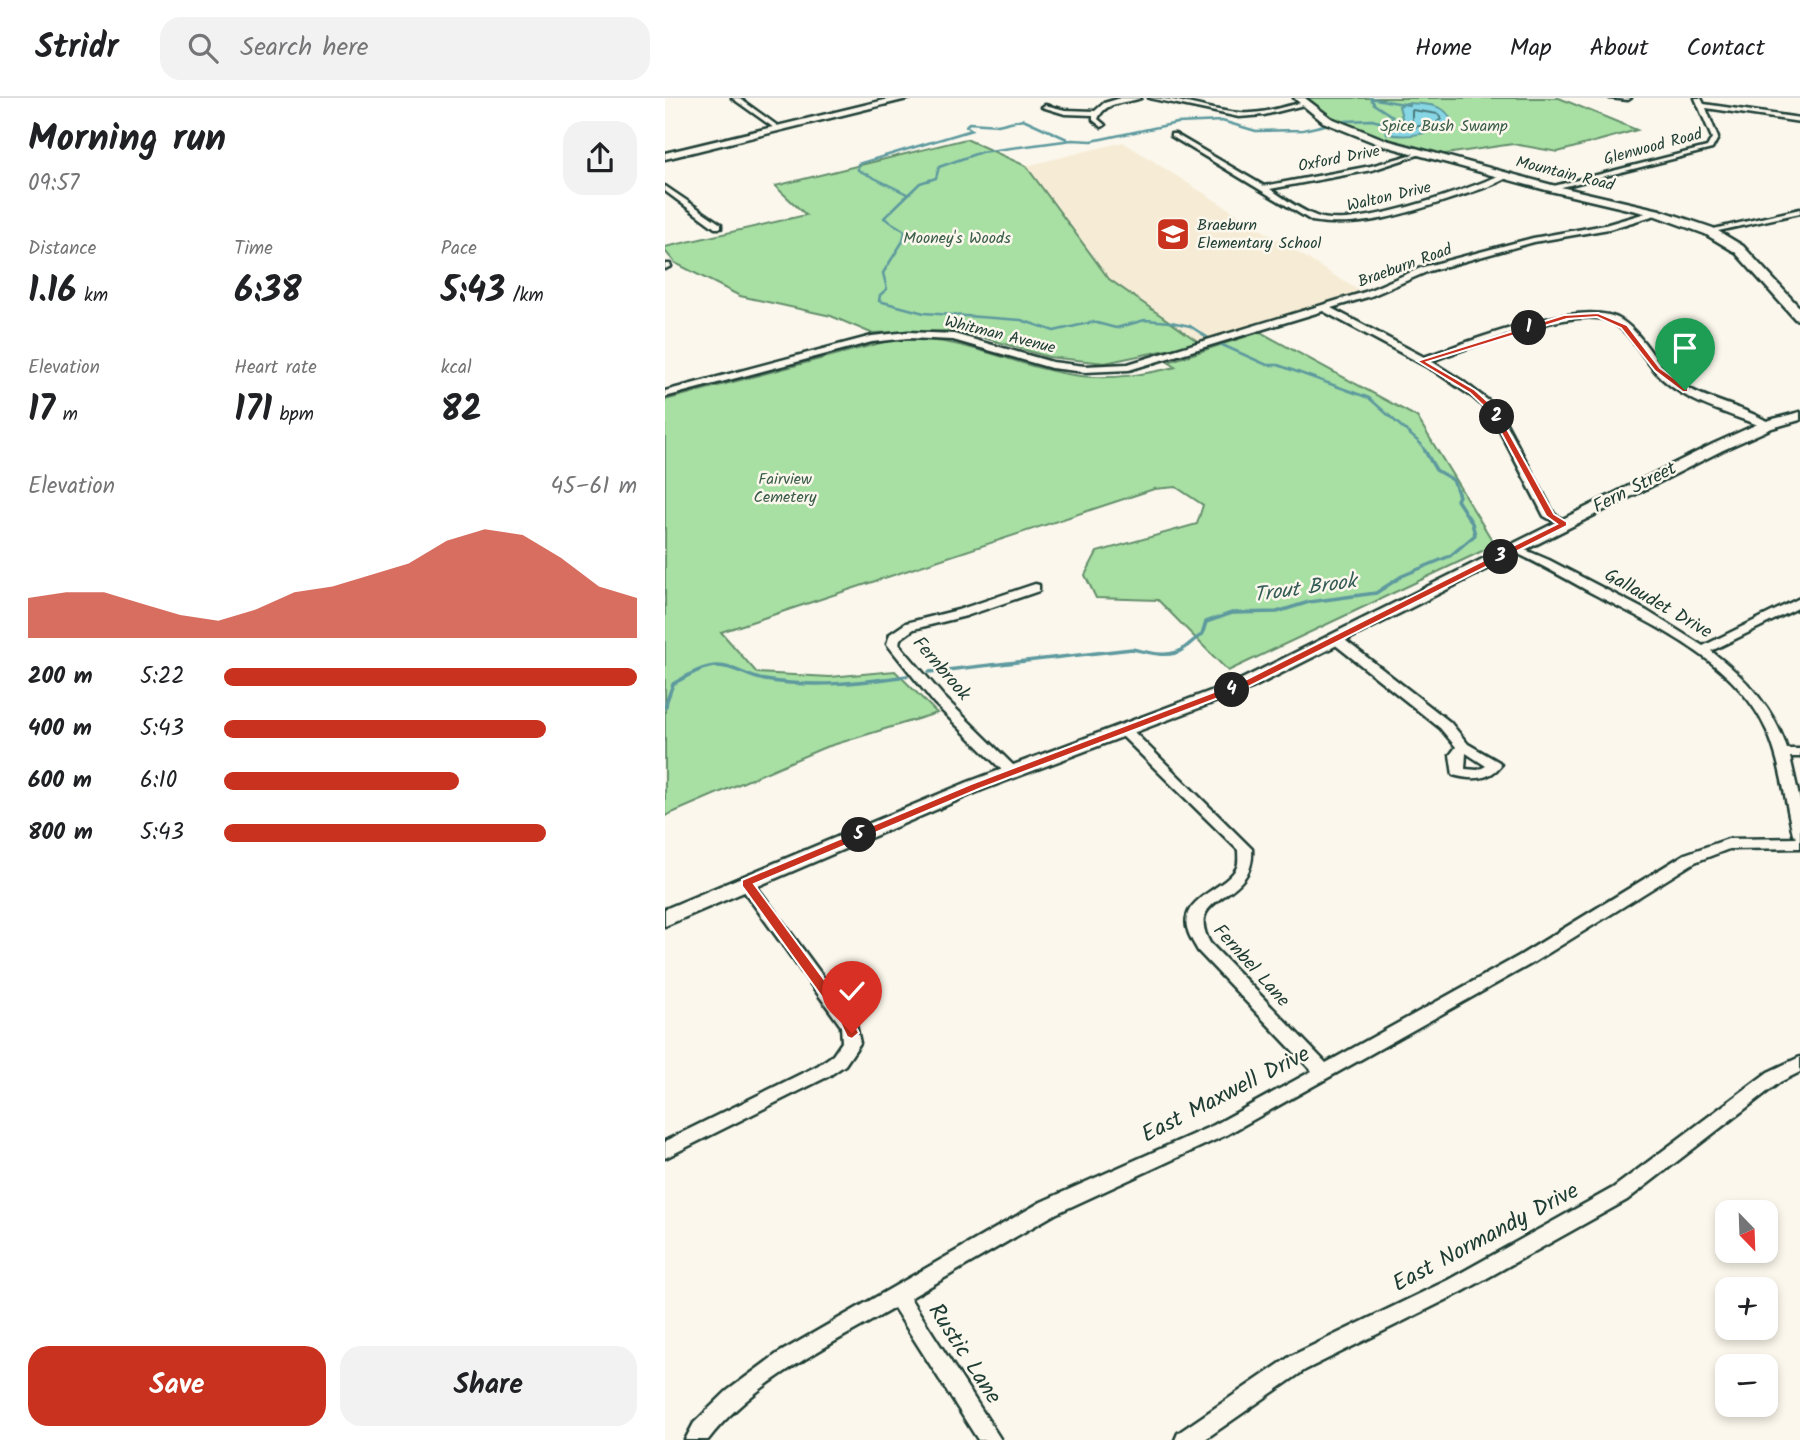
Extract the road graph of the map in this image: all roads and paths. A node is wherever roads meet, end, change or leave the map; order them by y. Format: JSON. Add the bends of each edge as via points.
{"nodes":[{"id":1,"x":735,"y":98,"type":"edge"},
{"id":2,"x":906,"y":98,"type":"edge"},
{"id":3,"x":1138,"y":98,"type":"edge"},
{"id":4,"x":1152,"y":98,"type":"edge"},
{"id":5,"x":1612,"y":98,"type":"edge"},
{"id":6,"x":1628,"y":98,"type":"edge"},
{"id":7,"x":1302,"y":101,"type":"edge"},
{"id":8,"x":1700,"y":102,"type":"edge"},
{"id":9,"x":1045,"y":107,"type":"dead end"},
{"id":10,"x":1096,"y":113,"type":"junction"},
{"id":11,"x":1800,"y":120,"type":"edge"},
{"id":12,"x":1102,"y":125,"type":"dead end"},
{"id":13,"x":779,"y":129,"type":"junction"},
{"id":14,"x":1173,"y":135,"type":"dead end"},
{"id":15,"x":1419,"y":153,"type":"junction"},
{"id":16,"x":665,"y":157,"type":"edge"},
{"id":17,"x":1506,"y":176,"type":"junction"},
{"id":18,"x":665,"y":188,"type":"edge"},
{"id":19,"x":1263,"y":188,"type":"junction"},
{"id":20,"x":1550,"y":188,"type":"junction"},
{"id":21,"x":1800,"y":211,"type":"edge"},
{"id":22,"x":1656,"y":212,"type":"junction"},
{"id":23,"x":718,"y":226,"type":"dead end"},
{"id":24,"x":1709,"y":231,"type":"junction"},
{"id":25,"x":1325,"y":307,"type":"junction"},
{"id":26,"x":1800,"y":315,"type":"edge"},
{"id":27,"x":1206,"y":346,"type":"joint"},
{"id":28,"x":1421,"y":361,"type":"junction"},
{"id":29,"x":665,"y":394,"type":"edge"},
{"id":30,"x":1800,"y":416,"type":"edge"},
{"id":31,"x":1767,"y":425,"type":"junction"},
{"id":32,"x":1564,"y":524,"type":"junction"},
{"id":33,"x":1516,"y":549,"type":"junction"},
{"id":34,"x":1035,"y":587,"type":"dead end"},
{"id":35,"x":1800,"y":602,"type":"edge"},
{"id":36,"x":1337,"y":640,"type":"junction"},
{"id":37,"x":1702,"y":650,"type":"junction"},
{"id":38,"x":1125,"y":731,"type":"junction"},
{"id":39,"x":1462,"y":747,"type":"dead end"},
{"id":40,"x":1780,"y":753,"type":"junction"},
{"id":41,"x":1800,"y":753,"type":"edge"},
{"id":42,"x":1012,"y":772,"type":"junction"},
{"id":43,"x":1800,"y":834,"type":"edge"},
{"id":44,"x":1800,"y":843,"type":"edge"},
{"id":45,"x":746,"y":883,"type":"junction"},
{"id":46,"x":665,"y":918,"type":"edge"},
{"id":47,"x":1800,"y":1064,"type":"edge"},
{"id":48,"x":1324,"y":1072,"type":"junction"},
{"id":49,"x":665,"y":1150,"type":"edge"},
{"id":50,"x":897,"y":1295,"type":"junction"},
{"id":51,"x":696,"y":1440,"type":"edge"},
{"id":52,"x":990,"y":1440,"type":"edge"},
{"id":53,"x":1186,"y":1440,"type":"edge"}],
"edges":[{"from":1,"to":13,"type":"street"},
{"from":2,"to":13,"type":"main road"},
{"from":3,"to":10,"type":"street","via":[[1106,105]]},
{"from":4,"to":7,"type":"street","via":[[1243,115]]},
{"from":5,"to":6,"type":"street"},
{"from":7,"to":15,"type":"main road","name":"Mountain Road","via":[[1353,132]]},
{"from":8,"to":11,"type":"street"},
{"from":8,"to":20,"type":"street","name":"Glenwood Road","via":[[1715,138],[1710,148]]},
{"from":9,"to":10,"type":"street"},
{"from":10,"to":12,"type":"street","via":[[1095,119]]},
{"from":13,"to":16,"type":"main road"},
{"from":14,"to":19,"type":"street","name":"Walton Drive"},
{"from":15,"to":17,"type":"main road","name":"Mountain Road"},
{"from":15,"to":19,"type":"street","name":"Oxford Drive","via":[[1372,168]]},
{"from":17,"to":19,"type":"street","name":"Walton Drive","via":[[1450,197],[1341,223],[1315,219]]},
{"from":17,"to":20,"type":"main road","name":"Mountain Road"},
{"from":18,"to":23,"type":"street"},
{"from":20,"to":22,"type":"main road","name":"Mountain Road"},
{"from":21,"to":24,"type":"street"},
{"from":22,"to":24,"type":"main road","name":"Mountain Road"},
{"from":22,"to":25,"type":"street","name":"Braeburn Road","via":[[1426,269]]},
{"from":24,"to":26,"type":"main road","name":"Mountain Road","via":[[1739,248]]},
{"from":25,"to":27,"type":"street","name":"Braeburn Road"},
{"from":25,"to":28,"type":"street"},
{"from":27,"to":29,"type":"street","name":"Whitman Avenue","via":[[1129,367],[1085,369],[1051,365],[954,337],[893,336]]},
{"from":28,"to":31,"type":"street","via":[[1566,317],[1598,315],[1624,327],[1670,381]]},
{"from":28,"to":32,"type":"street","via":[[1472,391],[1494,410],[1550,516]]},
{"from":30,"to":31,"type":"street","name":"Fern Street"},
{"from":31,"to":32,"type":"street","name":"Fern Street"},
{"from":32,"to":33,"type":"street","name":"Fern Street"},
{"from":33,"to":36,"type":"street","name":"Fern Street"},
{"from":33,"to":37,"type":"street","name":"Gallaudet Drive"},
{"from":34,"to":42,"type":"street","name":"Fernbrook","via":[[963,613],[909,626],[894,637],[893,644],[939,700]]},
{"from":35,"to":37,"type":"street"},
{"from":36,"to":38,"type":"street","name":"Fern Street","via":[[1246,684]]},
{"from":36,"to":39,"type":"street","via":[[1445,725]]},
{"from":37,"to":40,"type":"street","name":"Gallaudet Drive","via":[[1764,713]]},
{"from":38,"to":42,"type":"street","name":"Fern Street"},
{"from":38,"to":48,"type":"street","name":"Fernbel Lane","via":[[1245,849],[1247,864],[1241,875],[1199,909],[1196,934]]},
{"from":40,"to":41,"type":"street"},
{"from":40,"to":43,"type":"street","name":"Gallaudet Drive"},
{"from":42,"to":45,"type":"street","name":"Fern Street"},
{"from":44,"to":48,"type":"street","name":"East Maxwell Drive","via":[[1741,843],[1702,852],[1525,960]]},
{"from":45,"to":46,"type":"street","name":"Fern Street"},
{"from":45,"to":49,"type":"street","via":[[849,1025],[851,1042],[839,1060],[823,1072]]},
{"from":47,"to":53,"type":"street","name":"East Normandy Drive","via":[[1774,1077],[1620,1194],[1455,1286],[1299,1363]]},
{"from":48,"to":50,"type":"street","name":"East Maxwell Drive","via":[[1202,1139],[1048,1208]]},
{"from":50,"to":51,"type":"street","name":"East Maxwell Drive","via":[[784,1361],[734,1398]]},
{"from":50,"to":52,"type":"street","name":"Rustic Lane"}]}
